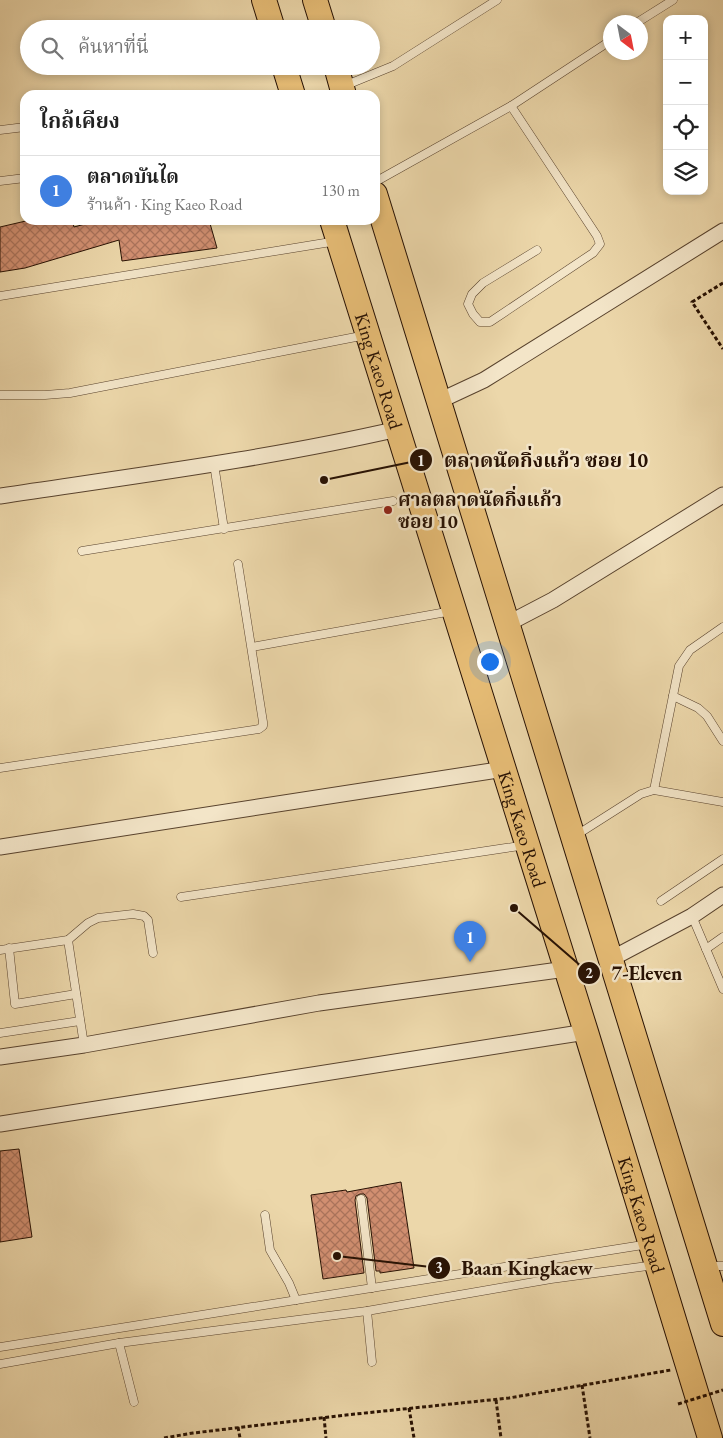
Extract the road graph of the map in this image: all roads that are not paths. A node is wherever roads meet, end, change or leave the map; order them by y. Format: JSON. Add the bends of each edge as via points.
{"nodes":[{"id":1,"x":264,"y":0,"type":"edge"},
{"id":2,"x":315,"y":0,"type":"edge"},
{"id":3,"x":497,"y":0,"type":"edge"},
{"id":4,"x":673,"y":0,"type":"edge"},
{"id":5,"x":648,"y":16,"type":"edge"},
{"id":6,"x":270,"y":20,"type":"edge"},
{"id":7,"x":321,"y":20,"type":"edge"},
{"id":8,"x":603,"y":45,"type":"edge"},
{"id":9,"x":380,"y":70,"type":"edge"},
{"id":10,"x":286,"y":75,"type":"edge"},
{"id":11,"x":365,"y":75,"type":"edge"},
{"id":12,"x":341,"y":83,"type":"edge"},
{"id":13,"x":289,"y":90,"type":"edge"},
{"id":14,"x":511,"y":106,"type":"junction"},
{"id":15,"x":20,"y":128,"type":"edge"},
{"id":16,"x":0,"y":130,"type":"edge"},
{"id":17,"x":20,"y":179,"type":"edge"},
{"id":18,"x":380,"y":179,"type":"edge"},
{"id":19,"x":0,"y":182,"type":"edge"},
{"id":20,"x":380,"y":210,"type":"edge"},
{"id":21,"x":336,"y":230,"type":"edge"},
{"id":22,"x":723,"y":231,"type":"edge"},
{"id":23,"x":537,"y":250,"type":"dead end"},
{"id":24,"x":0,"y":296,"type":"edge"},
{"id":25,"x":368,"y":335,"type":"junction"},
{"id":26,"x":0,"y":394,"type":"edge"},
{"id":27,"x":439,"y":401,"type":"junction"},
{"id":28,"x":398,"y":429,"type":"junction"},
{"id":29,"x":214,"y":464,"type":"junction"},
{"id":30,"x":723,"y":495,"type":"edge"},
{"id":31,"x":0,"y":496,"type":"edge"},
{"id":32,"x":393,"y":501,"type":"dead end"},
{"id":33,"x":224,"y":529,"type":"junction"},
{"id":34,"x":82,"y":551,"type":"dead end"},
{"id":35,"x":238,"y":564,"type":"dead end"},
{"id":36,"x":454,"y":610,"type":"junction"},
{"id":37,"x":508,"y":624,"type":"junction"},
{"id":38,"x":723,"y":627,"type":"edge"},
{"id":39,"x":252,"y":647,"type":"junction"},
{"id":40,"x":673,"y":696,"type":"junction"},
{"id":41,"x":723,"y":742,"type":"edge"},
{"id":42,"x":0,"y":768,"type":"edge"},
{"id":43,"x":504,"y":769,"type":"junction"},
{"id":44,"x":654,"y":790,"type":"junction"},
{"id":45,"x":723,"y":802,"type":"edge"},
{"id":46,"x":573,"y":837,"type":"junction"},
{"id":47,"x":528,"y":845,"type":"junction"},
{"id":48,"x":0,"y":847,"type":"edge"},
{"id":49,"x":723,"y":859,"type":"edge"},
{"id":50,"x":723,"y":895,"type":"edge"},
{"id":51,"x":181,"y":897,"type":"dead end"},
{"id":52,"x":661,"y":902,"type":"dead end"},
{"id":53,"x":692,"y":916,"type":"junction"},
{"id":54,"x":723,"y":937,"type":"edge"},
{"id":55,"x":68,"y":940,"type":"junction"},
{"id":56,"x":9,"y":948,"type":"junction"},
{"id":57,"x":706,"y":948,"type":"junction"},
{"id":58,"x":0,"y":950,"type":"edge"},
{"id":59,"x":153,"y":953,"type":"dead end"},
{"id":60,"x":611,"y":959,"type":"junction"},
{"id":61,"x":566,"y":969,"type":"junction"},
{"id":62,"x":723,"y":989,"type":"edge"},
{"id":63,"x":76,"y":994,"type":"junction"},
{"id":64,"x":80,"y":1022,"type":"junction"},
{"id":65,"x":586,"y":1032,"type":"junction"},
{"id":66,"x":0,"y":1033,"type":"edge"},
{"id":67,"x":84,"y":1045,"type":"junction"},
{"id":68,"x":0,"y":1057,"type":"edge"},
{"id":69,"x":0,"y":1124,"type":"edge"},
{"id":70,"x":360,"y":1199,"type":"dead end"},
{"id":71,"x":265,"y":1215,"type":"dead end"},
{"id":72,"x":654,"y":1254,"type":"junction"},
{"id":73,"x":714,"y":1266,"type":"edge"},
{"id":74,"x":372,"y":1288,"type":"junction"},
{"id":75,"x":296,"y":1300,"type":"junction"},
{"id":76,"x":366,"y":1311,"type":"junction"},
{"id":77,"x":723,"y":1324,"type":"edge"},
{"id":78,"x":119,"y":1343,"type":"junction"},
{"id":79,"x":0,"y":1348,"type":"edge"},
{"id":80,"x":372,"y":1362,"type":"dead end"},
{"id":81,"x":0,"y":1364,"type":"edge"},
{"id":82,"x":134,"y":1402,"type":"dead end"},
{"id":83,"x":710,"y":1438,"type":"edge"}],
"edges":[{"from":1,"to":6,"type":"main road"},
{"from":2,"to":7,"type":"main road"},
{"from":3,"to":9,"type":"lane","via":[[393,66]]},
{"from":4,"to":5,"type":"lane"},
{"from":8,"to":14,"type":"lane"},
{"from":10,"to":13,"type":"main road"},
{"from":11,"to":12,"type":"lane"},
{"from":14,"to":18,"type":"lane"},
{"from":14,"to":23,"type":"lane","via":[[600,244],[593,253],[490,322],[480,322],[468,304],[472,294],[483,283]]},
{"from":15,"to":16,"type":"lane"},
{"from":17,"to":19,"type":"lane"},
{"from":20,"to":27,"type":"main road"},
{"from":21,"to":24,"type":"lane"},
{"from":21,"to":25,"type":"main road","name":"King Kaeo Road"},
{"from":22,"to":27,"type":"street","via":[[484,380]]},
{"from":25,"to":26,"type":"lane","via":[[70,393]]},
{"from":25,"to":28,"type":"main road","name":"King Kaeo Road"},
{"from":27,"to":37,"type":"main road"},
{"from":28,"to":29,"type":"street"},
{"from":28,"to":36,"type":"main road","name":"King Kaeo Road"},
{"from":29,"to":31,"type":"street"},
{"from":29,"to":33,"type":"lane"},
{"from":30,"to":37,"type":"street","via":[[553,600]]},
{"from":32,"to":33,"type":"lane"},
{"from":33,"to":34,"type":"lane"},
{"from":35,"to":39,"type":"lane"},
{"from":36,"to":39,"type":"lane"},
{"from":36,"to":43,"type":"main road","name":"King Kaeo Road"},
{"from":37,"to":46,"type":"main road"},
{"from":38,"to":40,"type":"lane","via":[[690,650],[679,666]]},
{"from":39,"to":42,"type":"lane","via":[[263,722],[259,729]]},
{"from":40,"to":41,"type":"lane","via":[[707,716]]},
{"from":40,"to":44,"type":"lane"},
{"from":43,"to":47,"type":"main road","name":"King Kaeo Road"},
{"from":43,"to":48,"type":"street"},
{"from":44,"to":45,"type":"lane"},
{"from":44,"to":46,"type":"lane","via":[[641,794]]},
{"from":46,"to":60,"type":"main road"},
{"from":47,"to":51,"type":"lane"},
{"from":47,"to":61,"type":"main road","name":"King Kaeo Road"},
{"from":49,"to":52,"type":"lane"},
{"from":50,"to":53,"type":"street"},
{"from":53,"to":57,"type":"lane"},
{"from":53,"to":60,"type":"street"},
{"from":54,"to":57,"type":"lane"},
{"from":55,"to":56,"type":"lane"},
{"from":55,"to":59,"type":"lane","via":[[98,918],[133,914],[148,920]]},
{"from":55,"to":63,"type":"lane"},
{"from":56,"to":58,"type":"lane"},
{"from":56,"to":63,"type":"lane","via":[[14,1004]]},
{"from":57,"to":62,"type":"lane"},
{"from":60,"to":73,"type":"main road"},
{"from":61,"to":65,"type":"main road","name":"King Kaeo Road"},
{"from":61,"to":67,"type":"street","via":[[320,1003]]},
{"from":63,"to":64,"type":"lane"},
{"from":64,"to":66,"type":"lane"},
{"from":64,"to":67,"type":"lane"},
{"from":65,"to":69,"type":"street"},
{"from":65,"to":72,"type":"main road","name":"King Kaeo Road"},
{"from":67,"to":68,"type":"street"},
{"from":70,"to":74,"type":"lane"},
{"from":71,"to":75,"type":"lane","via":[[270,1250],[290,1283]]},
{"from":72,"to":74,"type":"lane"},
{"from":72,"to":76,"type":"lane","via":[[551,1279]]},
{"from":72,"to":83,"type":"main road","name":"King Kaeo Road"},
{"from":73,"to":77,"type":"main road"},
{"from":74,"to":75,"type":"lane"},
{"from":75,"to":79,"type":"lane"},
{"from":76,"to":78,"type":"lane"},
{"from":76,"to":80,"type":"lane"},
{"from":78,"to":81,"type":"lane"},
{"from":78,"to":82,"type":"lane"}]}
